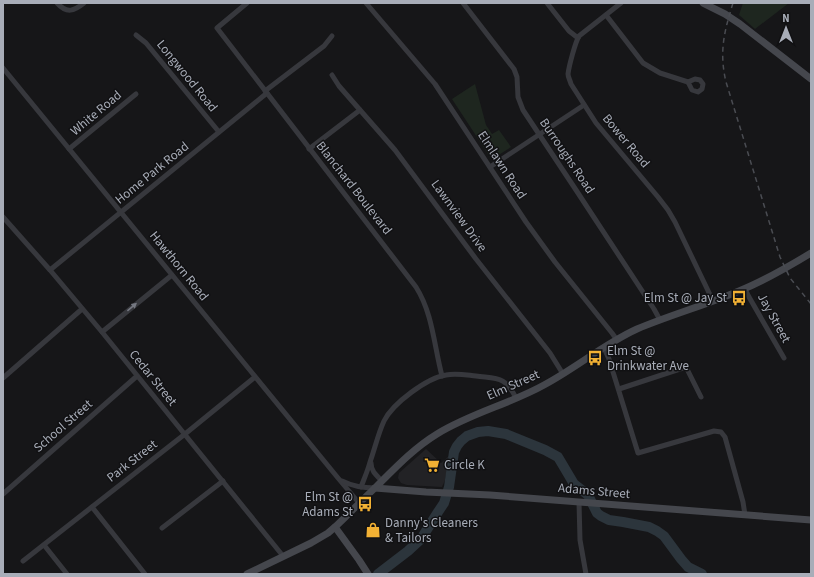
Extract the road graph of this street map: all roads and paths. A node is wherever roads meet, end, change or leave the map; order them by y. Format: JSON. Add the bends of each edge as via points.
{"nodes":[{"id":1,"x":57,"y":3,"type":"edge"},
{"id":2,"x":84,"y":3,"type":"edge"},
{"id":3,"x":247,"y":3,"type":"edge"},
{"id":4,"x":366,"y":3,"type":"edge"},
{"id":5,"x":463,"y":3,"type":"edge"},
{"id":6,"x":547,"y":3,"type":"edge"},
{"id":7,"x":621,"y":3,"type":"edge"},
{"id":8,"x":703,"y":3,"type":"edge"},
{"id":9,"x":606,"y":15,"type":"junction"},
{"id":10,"x":136,"y":35,"type":"dead end"},
{"id":11,"x":332,"y":36,"type":"dead end"},
{"id":12,"x":578,"y":38,"type":"junction"},
{"id":13,"x":3,"y":68,"type":"edge"},
{"id":14,"x":332,"y":75,"type":"dead end"},
{"id":15,"x":811,"y":79,"type":"edge"},
{"id":16,"x":688,"y":82,"type":"dead end"},
{"id":17,"x":266,"y":92,"type":"junction"},
{"id":18,"x":136,"y":94,"type":"dead end"},
{"id":19,"x":584,"y":105,"type":"junction"},
{"id":20,"x":360,"y":110,"type":"junction"},
{"id":21,"x":219,"y":132,"type":"junction"},
{"id":22,"x":539,"y":134,"type":"junction"},
{"id":23,"x":69,"y":149,"type":"junction"},
{"id":24,"x":310,"y":149,"type":"junction"},
{"id":25,"x":490,"y":167,"type":"junction"},
{"id":26,"x":121,"y":212,"type":"junction"},
{"id":27,"x":3,"y":217,"type":"edge"},
{"id":28,"x":811,"y":253,"type":"edge"},
{"id":29,"x":50,"y":270,"type":"junction"},
{"id":30,"x":172,"y":275,"type":"junction"},
{"id":31,"x":745,"y":289,"type":"junction"},
{"id":32,"x":713,"y":301,"type":"junction"},
{"id":33,"x":82,"y":309,"type":"junction"},
{"id":34,"x":660,"y":320,"type":"junction"},
{"id":35,"x":102,"y":332,"type":"junction"},
{"id":36,"x":617,"y":340,"type":"junction"},
{"id":37,"x":604,"y":348,"type":"junction"},
{"id":38,"x":784,"y":358,"type":"dead end"},
{"id":39,"x":563,"y":374,"type":"junction"},
{"id":40,"x":137,"y":376,"type":"junction"},
{"id":41,"x":442,"y":376,"type":"junction"},
{"id":42,"x":255,"y":377,"type":"junction"},
{"id":43,"x":3,"y":378,"type":"edge"},
{"id":44,"x":618,"y":388,"type":"junction"},
{"id":45,"x":701,"y":397,"type":"dead end"},
{"id":46,"x":516,"y":398,"type":"junction"},
{"id":47,"x":185,"y":434,"type":"junction"},
{"id":48,"x":370,"y":462,"type":"junction"},
{"id":49,"x":338,"y":478,"type":"junction"},
{"id":50,"x":223,"y":481,"type":"junction"},
{"id":51,"x":382,"y":481,"type":"junction"},
{"id":52,"x":361,"y":487,"type":"junction"},
{"id":53,"x":375,"y":488,"type":"junction"},
{"id":54,"x":3,"y":494,"type":"edge"},
{"id":55,"x":359,"y":503,"type":"junction"},
{"id":56,"x":583,"y":503,"type":"junction"},
{"id":57,"x":92,"y":507,"type":"junction"},
{"id":58,"x":745,"y":515,"type":"junction"},
{"id":59,"x":811,"y":520,"type":"edge"},
{"id":60,"x":335,"y":527,"type":"junction"},
{"id":61,"x":162,"y":528,"type":"dead end"},
{"id":62,"x":44,"y":544,"type":"junction"},
{"id":63,"x":283,"y":556,"type":"junction"},
{"id":64,"x":23,"y":561,"type":"dead end"},
{"id":65,"x":67,"y":574,"type":"edge"},
{"id":66,"x":145,"y":574,"type":"edge"},
{"id":67,"x":247,"y":574,"type":"edge"},
{"id":68,"x":368,"y":574,"type":"edge"},
{"id":69,"x":586,"y":574,"type":"edge"}],
"edges":[{"from":1,"to":2,"type":"street","via":[[63,9],[69,10]]},
{"from":3,"to":17,"type":"street","name":"Blanchard Boulevard","via":[[217,28]]},
{"from":4,"to":25,"type":"street","name":"Elmlawn Road","via":[[432,80]]},
{"from":5,"to":22,"type":"street","name":"Burroughs Road","via":[[514,69],[521,107]]},
{"from":6,"to":12,"type":"street","via":[[569,31]]},
{"from":7,"to":9,"type":"street"},
{"from":8,"to":15,"type":"main road","via":[[740,24]]},
{"from":9,"to":12,"type":"street"},
{"from":9,"to":16,"type":"street","via":[[644,63],[660,73]]},
{"from":10,"to":21,"type":"street","name":"Longwood Road","via":[[146,43]]},
{"from":11,"to":17,"type":"street","name":"Home Park Road","via":[[324,46]]},
{"from":12,"to":19,"type":"street","name":"Bower Road","via":[[568,76]]},
{"from":13,"to":23,"type":"street","name":"Hawthorn Road"},
{"from":14,"to":20,"type":"street","name":"Lawnview Drive"},
{"from":17,"to":21,"type":"street","name":"Home Park Road"},
{"from":17,"to":24,"type":"street","name":"Blanchard Boulevard"},
{"from":18,"to":23,"type":"street","name":"White Road"},
{"from":19,"to":22,"type":"street"},
{"from":19,"to":32,"type":"street","name":"Bower Road","via":[[668,210]]},
{"from":20,"to":24,"type":"street"},
{"from":20,"to":39,"type":"street","name":"Lawnview Drive","via":[[395,150]]},
{"from":21,"to":26,"type":"street","name":"Home Park Road"},
{"from":22,"to":25,"type":"street"},
{"from":22,"to":34,"type":"street","name":"Burroughs Road"},
{"from":23,"to":26,"type":"street","name":"Hawthorn Road"},
{"from":24,"to":41,"type":"street","name":"Blanchard Boulevard","via":[[419,291],[429,314]]},
{"from":25,"to":36,"type":"street","name":"Elmlawn Road","via":[[526,222]]},
{"from":26,"to":29,"type":"street","name":"Home Park Road"},
{"from":26,"to":30,"type":"street","name":"Hawthorn Road"},
{"from":27,"to":29,"type":"street","name":"Cedar Street"},
{"from":28,"to":31,"type":"main road","name":"Elm Street"},
{"from":29,"to":33,"type":"street","name":"Cedar Street"},
{"from":35,"to":30,"type":"street","one_way":true},
{"from":30,"to":42,"type":"street","name":"Hawthorn Road"},
{"from":31,"to":32,"type":"main road","name":"Elm Street"},
{"from":31,"to":38,"type":"street","name":"Jay Street"},
{"from":32,"to":34,"type":"main road","name":"Elm Street"},
{"from":33,"to":35,"type":"street","name":"Cedar Street"},
{"from":33,"to":43,"type":"street"},
{"from":34,"to":36,"type":"main road","name":"Elm Street"},
{"from":35,"to":40,"type":"street","name":"Cedar Street"},
{"from":36,"to":37,"type":"main road","name":"Elm Street"},
{"from":37,"to":39,"type":"main road","name":"Elm Street"},
{"from":37,"to":44,"type":"street"},
{"from":39,"to":46,"type":"main road","name":"Elm Street"},
{"from":40,"to":47,"type":"street","name":"Cedar Street"},
{"from":40,"to":54,"type":"street","name":"School Street"},
{"from":41,"to":46,"type":"street","via":[[459,374],[499,380],[509,385]]},
{"from":41,"to":48,"type":"street","via":[[419,387],[391,410],[382,425]]},
{"from":42,"to":47,"type":"street","name":"Park Street"},
{"from":42,"to":49,"type":"street","name":"Hawthorn Road"},
{"from":44,"to":45,"type":"street","via":[[686,367]]},
{"from":44,"to":58,"type":"street","via":[[638,453],[714,431],[721,432],[725,438]]},
{"from":46,"to":51,"type":"main road","name":"Elm Street","via":[[436,434]]},
{"from":47,"to":50,"type":"street","name":"Cedar Street"},
{"from":47,"to":57,"type":"street","name":"Park Street"},
{"from":48,"to":51,"type":"street","via":[[374,473]]},
{"from":48,"to":52,"type":"street"},
{"from":49,"to":52,"type":"street","name":"Hawthorn Road"},
{"from":49,"to":55,"type":"street","name":"Hawthorn Road"},
{"from":50,"to":61,"type":"street"},
{"from":50,"to":63,"type":"street","name":"Cedar Street"},
{"from":51,"to":53,"type":"main road","name":"Elm Street"},
{"from":52,"to":53,"type":"street","name":"Hawthorn Road"},
{"from":53,"to":55,"type":"main road","name":"Elm Street"},
{"from":53,"to":56,"type":"main road","name":"Adams Street"},
{"from":55,"to":60,"type":"main road","name":"Elm Street"},
{"from":56,"to":58,"type":"main road","name":"Adams Street"},
{"from":56,"to":69,"type":"street","via":[[580,540]]},
{"from":57,"to":62,"type":"street","name":"Park Street"},
{"from":57,"to":66,"type":"street"},
{"from":58,"to":59,"type":"main road","name":"Adams Street"},
{"from":60,"to":63,"type":"main road","name":"Elm Street"},
{"from":60,"to":68,"type":"main road"},
{"from":62,"to":64,"type":"street","name":"Park Street"},
{"from":62,"to":65,"type":"street"},
{"from":63,"to":67,"type":"main road","name":"Elm Street"}]}
